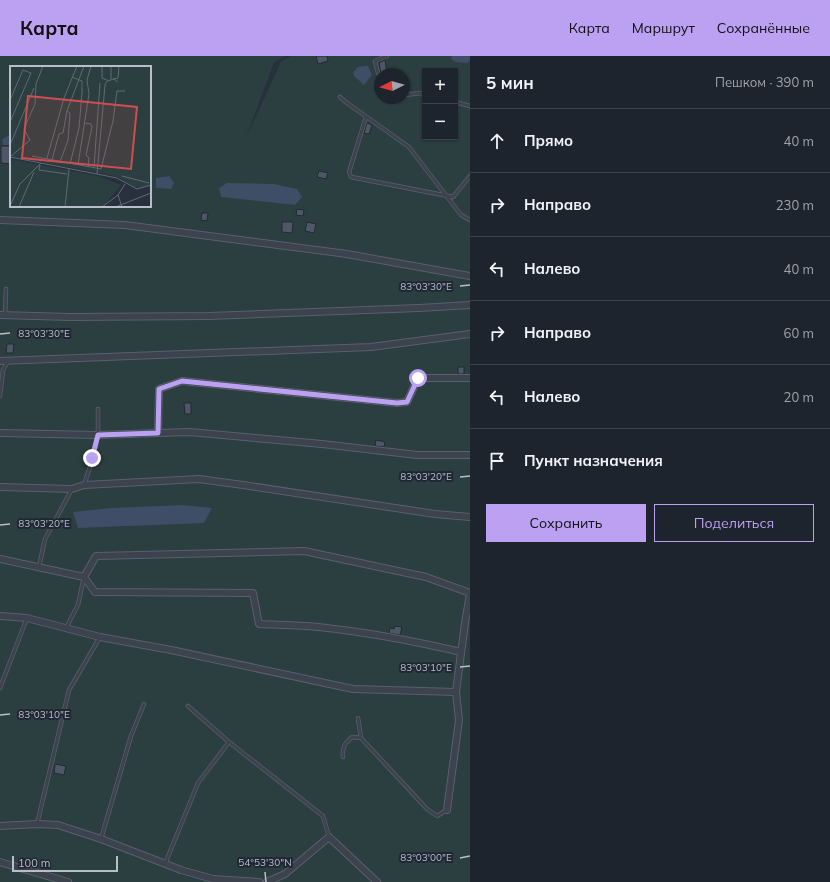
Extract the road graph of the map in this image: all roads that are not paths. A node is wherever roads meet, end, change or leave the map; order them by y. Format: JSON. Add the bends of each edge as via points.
{"nodes":[{"id":1,"x":387,"y":56,"type":"edge"},
{"id":2,"x":377,"y":68,"type":"edge"},
{"id":3,"x":422,"y":93,"type":"edge"},
{"id":4,"x":410,"y":94,"type":"edge"},
{"id":5,"x":340,"y":97,"type":"dead end"},
{"id":6,"x":458,"y":103,"type":"edge"},
{"id":7,"x":470,"y":106,"type":"edge"},
{"id":8,"x":366,"y":117,"type":"junction"},
{"id":9,"x":470,"y":176,"type":"edge"},
{"id":10,"x":448,"y":196,"type":"junction"},
{"id":11,"x":0,"y":220,"type":"edge"},
{"id":12,"x":470,"y":220,"type":"edge"},
{"id":13,"x":470,"y":276,"type":"edge"},
{"id":14,"x":6,"y":289,"type":"dead end"},
{"id":15,"x":470,"y":305,"type":"edge"},
{"id":16,"x":2,"y":315,"type":"edge"},
{"id":17,"x":470,"y":334,"type":"edge"},
{"id":18,"x":0,"y":361,"type":"edge"},
{"id":19,"x":8,"y":361,"type":"junction"},
{"id":20,"x":470,"y":378,"type":"edge"},
{"id":21,"x":0,"y":396,"type":"edge"},
{"id":22,"x":98,"y":409,"type":"dead end"},
{"id":23,"x":0,"y":433,"type":"edge"},
{"id":24,"x":158,"y":433,"type":"junction"},
{"id":25,"x":98,"y":435,"type":"junction"},
{"id":26,"x":470,"y":455,"type":"edge"},
{"id":27,"x":84,"y":485,"type":"junction"},
{"id":28,"x":0,"y":486,"type":"edge"},
{"id":29,"x":72,"y":489,"type":"junction"},
{"id":30,"x":470,"y":517,"type":"edge"},
{"id":31,"x":0,"y":559,"type":"edge"},
{"id":32,"x":39,"y":567,"type":"junction"},
{"id":33,"x":84,"y":577,"type":"junction"},
{"id":34,"x":470,"y":594,"type":"edge"},
{"id":35,"x":0,"y":616,"type":"edge"},
{"id":36,"x":27,"y":618,"type":"junction"},
{"id":37,"x":467,"y":623,"type":"edge"},
{"id":38,"x":66,"y":628,"type":"junction"},
{"id":39,"x":100,"y":637,"type":"junction"},
{"id":40,"x":461,"y":652,"type":"junction"},
{"id":41,"x":0,"y":688,"type":"edge"},
{"id":42,"x":456,"y":692,"type":"junction"},
{"id":43,"x":144,"y":704,"type":"dead end"},
{"id":44,"x":188,"y":706,"type":"dead end"},
{"id":45,"x":358,"y":718,"type":"dead end"},
{"id":46,"x":361,"y":738,"type":"junction"},
{"id":47,"x":229,"y":742,"type":"junction"},
{"id":48,"x":343,"y":757,"type":"dead end"},
{"id":49,"x":447,"y":810,"type":"joint"},
{"id":50,"x":38,"y":824,"type":"junction"},
{"id":51,"x":0,"y":826,"type":"edge"},
{"id":52,"x":329,"y":836,"type":"junction"},
{"id":53,"x":101,"y":839,"type":"junction"},
{"id":54,"x":0,"y":862,"type":"edge"},
{"id":55,"x":165,"y":864,"type":"junction"},
{"id":56,"x":68,"y":882,"type":"edge"},
{"id":57,"x":259,"y":882,"type":"edge"},
{"id":58,"x":267,"y":882,"type":"edge"},
{"id":59,"x":377,"y":882,"type":"edge"}],
"edges":[{"from":1,"to":2,"type":"lane","via":[[375,61]]},
{"from":3,"to":4,"type":"lane"},
{"from":5,"to":8,"type":"lane"},
{"from":6,"to":7,"type":"lane"},
{"from":8,"to":10,"type":"lane","via":[[409,147]]},
{"from":8,"to":10,"type":"lane","via":[[349,172],[350,176]]},
{"from":9,"to":10,"type":"lane","via":[[453,197]]},
{"from":10,"to":12,"type":"lane","via":[[461,215]]},
{"from":11,"to":13,"type":"street","via":[[125,225],[348,254]]},
{"from":14,"to":16,"type":"lane"},
{"from":15,"to":16,"type":"street","via":[[209,316]]},
{"from":17,"to":19,"type":"street","via":[[371,347]]},
{"from":18,"to":19,"type":"street"},
{"from":19,"to":21,"type":"lane","via":[[3,370]]},
{"from":20,"to":24,"type":"street","via":[[418,378],[407,402],[397,403],[182,381],[159,389]]},
{"from":22,"to":25,"type":"lane"},
{"from":23,"to":25,"type":"street"},
{"from":24,"to":25,"type":"street"},
{"from":24,"to":26,"type":"street","via":[[220,434],[417,456]]},
{"from":25,"to":27,"type":"lane"},
{"from":27,"to":29,"type":"street"},
{"from":27,"to":30,"type":"street","via":[[199,479]]},
{"from":28,"to":29,"type":"street"},
{"from":29,"to":32,"type":"lane","via":[[45,540]]},
{"from":31,"to":32,"type":"street"},
{"from":32,"to":33,"type":"street"},
{"from":33,"to":34,"type":"street","via":[[96,556],[304,552],[426,577]]},
{"from":33,"to":38,"type":"lane","via":[[78,605]]},
{"from":33,"to":40,"type":"street","via":[[95,592],[253,593],[259,624],[350,631]]},
{"from":34,"to":37,"type":"street"},
{"from":35,"to":36,"type":"street"},
{"from":36,"to":38,"type":"street"},
{"from":36,"to":41,"type":"lane"},
{"from":37,"to":40,"type":"street"},
{"from":38,"to":39,"type":"street"},
{"from":39,"to":42,"type":"street","via":[[353,689]]},
{"from":39,"to":50,"type":"lane","via":[[69,690]]},
{"from":40,"to":42,"type":"street"},
{"from":42,"to":49,"type":"street","via":[[459,720]]},
{"from":43,"to":53,"type":"lane","via":[[131,736]]},
{"from":44,"to":47,"type":"lane"},
{"from":45,"to":46,"type":"lane"},
{"from":46,"to":48,"type":"lane","via":[[352,737],[345,743]]},
{"from":46,"to":49,"type":"lane","via":[[427,809],[437,816]]},
{"from":47,"to":52,"type":"lane","via":[[323,816]]},
{"from":47,"to":55,"type":"lane","via":[[198,783]]},
{"from":50,"to":51,"type":"street"},
{"from":50,"to":53,"type":"street","via":[[58,825]]},
{"from":52,"to":58,"type":"street","via":[[285,874]]},
{"from":52,"to":59,"type":"street"},
{"from":53,"to":55,"type":"street"},
{"from":54,"to":56,"type":"street"},
{"from":55,"to":57,"type":"street","via":[[213,879]]}]}
